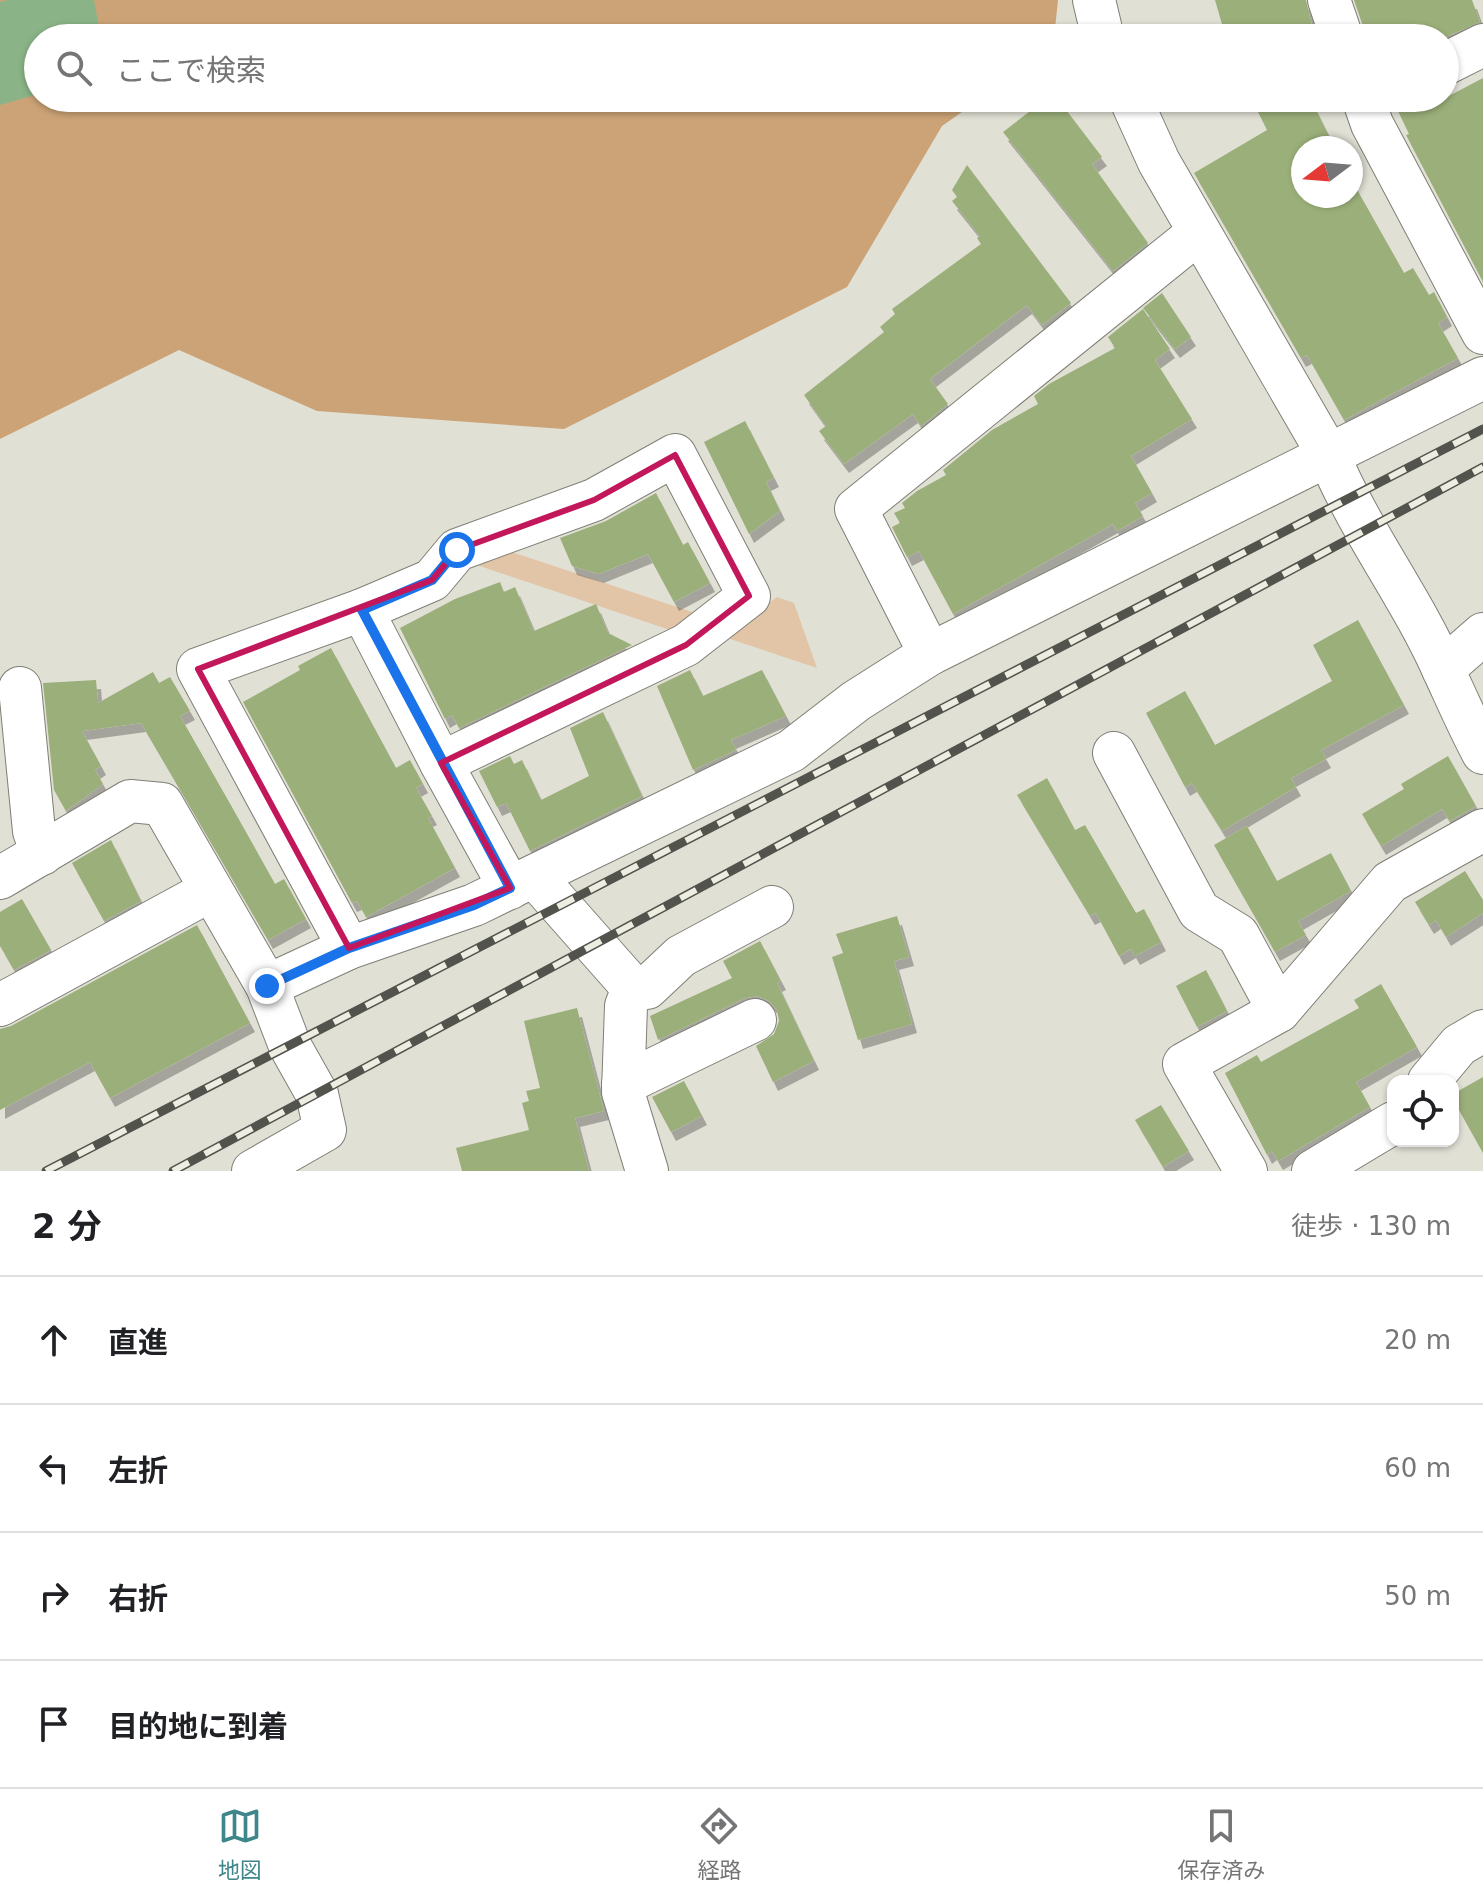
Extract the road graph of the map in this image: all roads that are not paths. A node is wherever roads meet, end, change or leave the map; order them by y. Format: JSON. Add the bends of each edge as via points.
{"nodes":[{"id":1,"x":1094,"y":0,"type":"edge"},
{"id":2,"x":1329,"y":0,"type":"edge"},
{"id":3,"x":1100,"y":24,"type":"edge"},
{"id":4,"x":1337,"y":24,"type":"edge"},
{"id":5,"x":1483,"y":45,"type":"edge"},
{"id":6,"x":1459,"y":57,"type":"edge"},
{"id":7,"x":1136,"y":112,"type":"edge"},
{"id":8,"x":1370,"y":112,"type":"edge"},
{"id":9,"x":1198,"y":233,"type":"junction"},
{"id":10,"x":1483,"y":333,"type":"edge"},
{"id":11,"x":1483,"y":378,"type":"edge"},
{"id":12,"x":1329,"y":456,"type":"junction"},
{"id":13,"x":362,"y":610,"type":"junction"},
{"id":14,"x":1483,"y":634,"type":"edge"},
{"id":15,"x":930,"y":654,"type":"junction"},
{"id":16,"x":1443,"y":669,"type":"junction"},
{"id":17,"x":20,"y":688,"type":"dead end"},
{"id":18,"x":1114,"y":753,"type":"dead end"},
{"id":19,"x":1483,"y":753,"type":"edge"},
{"id":20,"x":441,"y":763,"type":"junction"},
{"id":21,"x":1483,"y":830,"type":"edge"},
{"id":22,"x":42,"y":854,"type":"junction"},
{"id":23,"x":0,"y":878,"type":"edge"},
{"id":24,"x":522,"y":882,"type":"junction"},
{"id":25,"x":211,"y":890,"type":"junction"},
{"id":26,"x":772,"y":907,"type":"dead end"},
{"id":27,"x":349,"y":948,"type":"junction"},
{"id":28,"x":267,"y":986,"type":"junction"},
{"id":29,"x":633,"y":988,"type":"junction"},
{"id":30,"x":0,"y":1005,"type":"edge"},
{"id":31,"x":1279,"y":1011,"type":"junction"},
{"id":32,"x":755,"y":1020,"type":"dead end"},
{"id":33,"x":1483,"y":1031,"type":"edge"},
{"id":34,"x":1434,"y":1075,"type":"edge"},
{"id":35,"x":623,"y":1084,"type":"junction"},
{"id":36,"x":1387,"y":1127,"type":"edge"},
{"id":37,"x":253,"y":1171,"type":"edge"},
{"id":38,"x":647,"y":1171,"type":"edge"},
{"id":39,"x":1246,"y":1171,"type":"edge"},
{"id":40,"x":1313,"y":1171,"type":"edge"}],
"edges":[{"from":1,"to":3,"type":"street"},
{"from":2,"to":4,"type":"street"},
{"from":5,"to":6,"type":"street"},
{"from":7,"to":9,"type":"street"},
{"from":8,"to":10,"type":"street","via":[[1372,124]]},
{"from":9,"to":12,"type":"street"},
{"from":9,"to":15,"type":"street","via":[[856,509]]},
{"from":11,"to":12,"type":"street"},
{"from":12,"to":15,"type":"street"},
{"from":12,"to":16,"type":"street","via":[[1348,501]]},
{"from":13,"to":20,"type":"street"},
{"from":13,"to":20,"type":"street","via":[[432,580],[457,550],[594,500],[675,455],[749,596],[686,645]]},
{"from":13,"to":27,"type":"street","via":[[198,669]]},
{"from":14,"to":16,"type":"street"},
{"from":15,"to":24,"type":"street","via":[[791,751]]},
{"from":16,"to":19,"type":"street"},
{"from":17,"to":22,"type":"street","via":[[34,831]]},
{"from":18,"to":31,"type":"street","via":[[1199,911],[1238,935]]},
{"from":20,"to":24,"type":"street"},
{"from":21,"to":31,"type":"street","via":[[1390,882]]},
{"from":22,"to":23,"type":"street"},
{"from":22,"to":25,"type":"street","via":[[130,801],[162,804]]},
{"from":24,"to":27,"type":"street","via":[[474,905]]},
{"from":24,"to":29,"type":"street"},
{"from":25,"to":28,"type":"street"},
{"from":25,"to":30,"type":"street"},
{"from":26,"to":29,"type":"street","via":[[681,956],[647,988]]},
{"from":27,"to":28,"type":"street"},
{"from":28,"to":37,"type":"street","via":[[290,1046],[317,1094],[325,1130]]},
{"from":29,"to":35,"type":"street","via":[[626,1006]]},
{"from":31,"to":39,"type":"street","via":[[1184,1064]]},
{"from":32,"to":35,"type":"street"},
{"from":33,"to":34,"type":"street","via":[[1459,1045]]},
{"from":35,"to":38,"type":"street"},
{"from":36,"to":40,"type":"street"}]}
